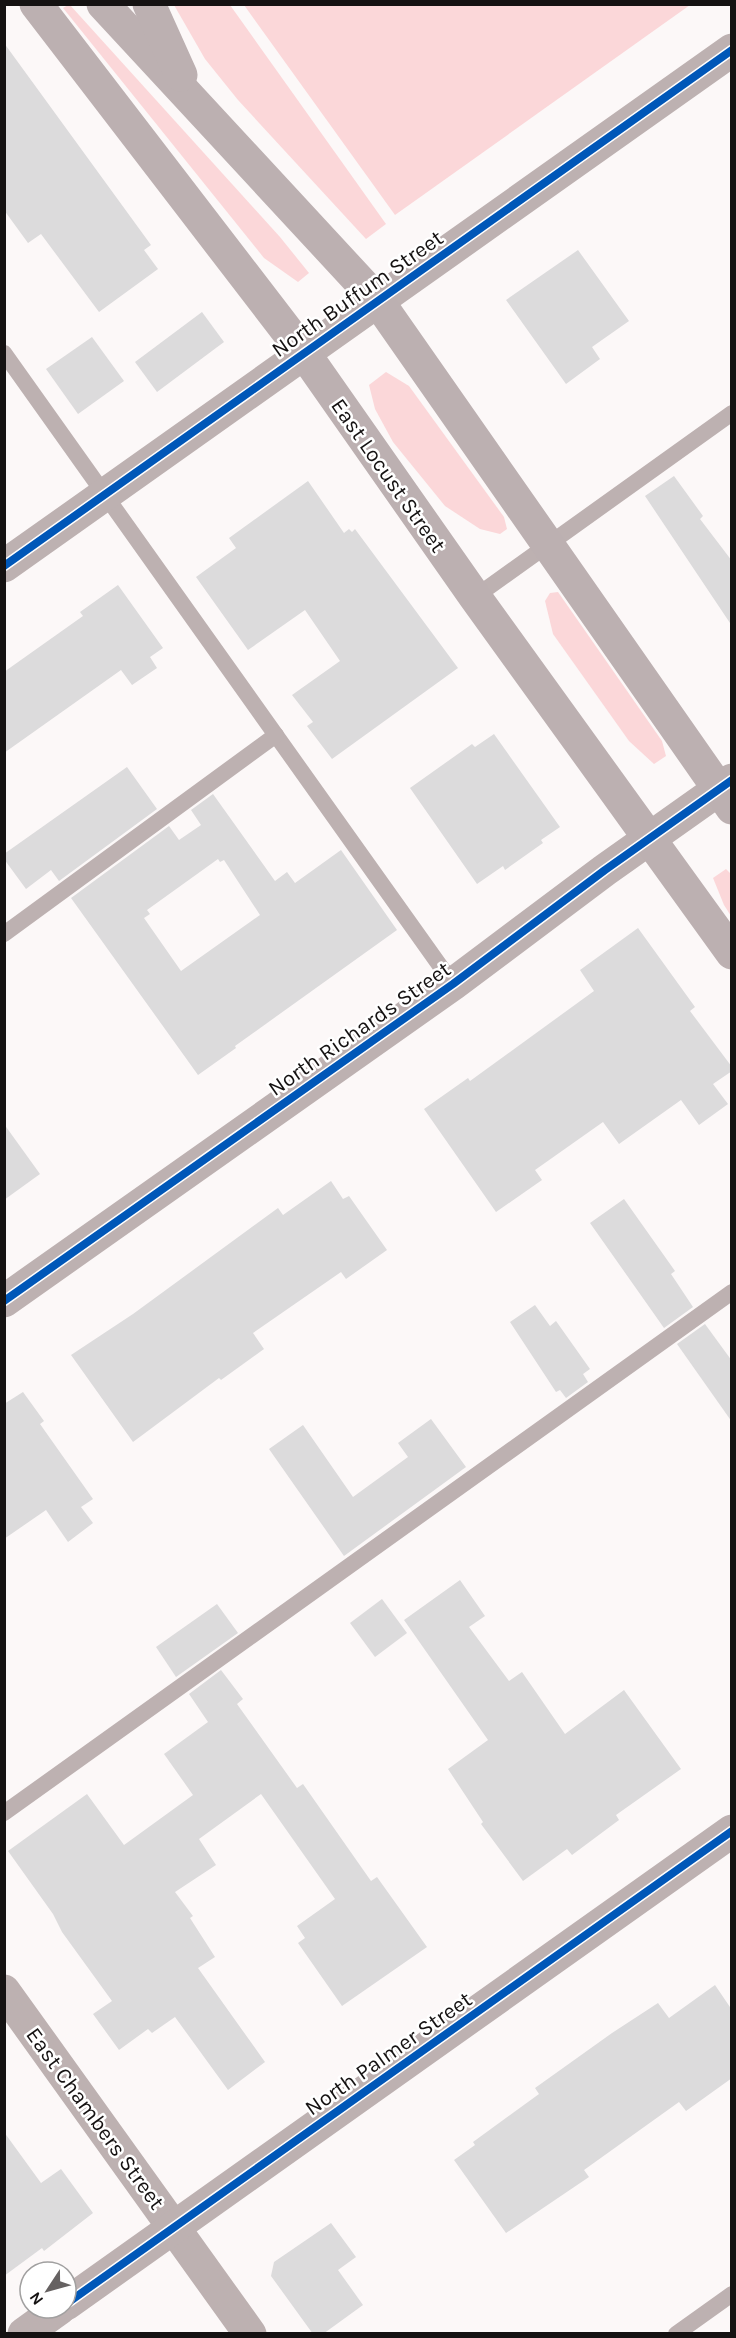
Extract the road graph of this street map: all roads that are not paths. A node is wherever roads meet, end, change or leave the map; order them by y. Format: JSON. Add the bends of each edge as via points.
{"nodes":[{"id":1,"x":36,"y":4,"type":"edge"},
{"id":2,"x":103,"y":4,"type":"edge"},
{"id":3,"x":149,"y":4,"type":"edge"},
{"id":4,"x":732,"y":50,"type":"edge"},
{"id":5,"x":192,"y":99,"type":"junction"},
{"id":6,"x":377,"y":300,"type":"junction"},
{"id":7,"x":304,"y":352,"type":"junction"},
{"id":8,"x":4,"y":353,"type":"edge"},
{"id":9,"x":732,"y":413,"type":"edge"},
{"id":10,"x":105,"y":493,"type":"junction"},
{"id":11,"x":546,"y":545,"type":"junction"},
{"id":12,"x":4,"y":566,"type":"edge"},
{"id":13,"x":474,"y":597,"type":"junction"},
{"id":14,"x":276,"y":735,"type":"junction"},
{"id":15,"x":727,"y":793,"type":"edge"},
{"id":16,"x":650,"y":838,"type":"junction"},
{"id":17,"x":4,"y":934,"type":"edge"},
{"id":18,"x":732,"y":953,"type":"edge"},
{"id":19,"x":453,"y":984,"type":"junction"},
{"id":20,"x":732,"y":1292,"type":"edge"},
{"id":21,"x":4,"y":1301,"type":"edge"},
{"id":22,"x":4,"y":1813,"type":"edge"},
{"id":23,"x":732,"y":1831,"type":"edge"},
{"id":24,"x":4,"y":1991,"type":"edge"},
{"id":25,"x":174,"y":2227,"type":"junction"},
{"id":26,"x":732,"y":2294,"type":"edge"},
{"id":27,"x":78,"y":2295,"type":"edge"},
{"id":28,"x":43,"y":2320,"type":"edge"},
{"id":29,"x":24,"y":2334,"type":"edge"},
{"id":30,"x":250,"y":2334,"type":"edge"},
{"id":31,"x":676,"y":2334,"type":"edge"}],
"edges":[{"from":1,"to":7,"type":"main road","name":"East Locust Street"},
{"from":2,"to":5,"type":"main road"},
{"from":3,"to":5,"type":"main road"},
{"from":4,"to":6,"type":"street","name":"North Buffum Street"},
{"from":5,"to":6,"type":"main road"},
{"from":6,"to":7,"type":"street","name":"North Buffum Street"},
{"from":6,"to":11,"type":"main road"},
{"from":7,"to":10,"type":"street","name":"North Buffum Street"},
{"from":7,"to":13,"type":"main road","name":"East Locust Street"},
{"from":8,"to":10,"type":"lane"},
{"from":9,"to":11,"type":"lane"},
{"from":10,"to":12,"type":"street","name":"North Buffum Street"},
{"from":10,"to":14,"type":"lane"},
{"from":11,"to":13,"type":"lane"},
{"from":11,"to":15,"type":"main road"},
{"from":13,"to":16,"type":"main road","name":"East Locust Street"},
{"from":14,"to":17,"type":"lane"},
{"from":14,"to":19,"type":"lane"},
{"from":15,"to":16,"type":"street","name":"North Richards Street"},
{"from":16,"to":18,"type":"main road","name":"East Locust Street"},
{"from":16,"to":19,"type":"street","name":"North Richards Street"},
{"from":19,"to":21,"type":"street","name":"North Richards Street"},
{"from":20,"to":22,"type":"lane"},
{"from":23,"to":25,"type":"street","name":"North Palmer Street"},
{"from":24,"to":25,"type":"street","name":"East Chambers Street"},
{"from":25,"to":27,"type":"street","name":"North Palmer Street"},
{"from":25,"to":30,"type":"street","name":"East Chambers Street"},
{"from":26,"to":31,"type":"lane"},
{"from":28,"to":29,"type":"street"}]}
